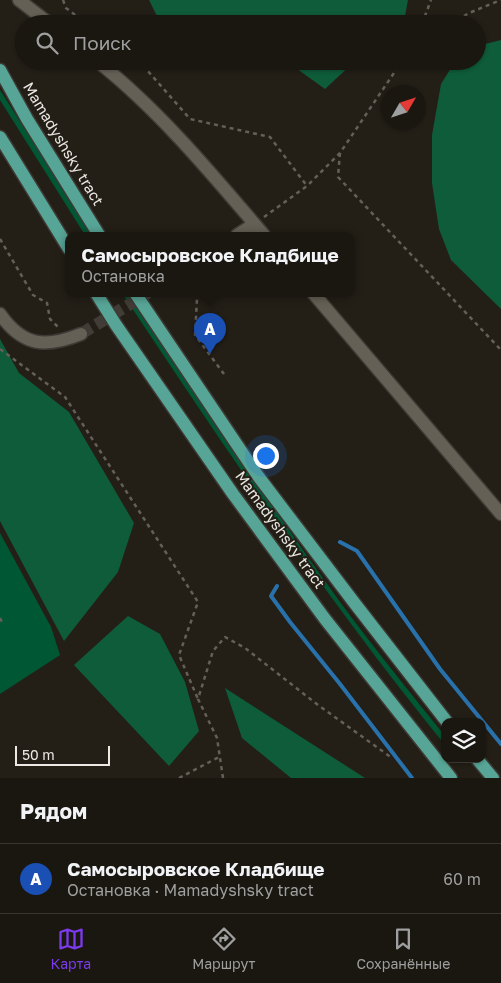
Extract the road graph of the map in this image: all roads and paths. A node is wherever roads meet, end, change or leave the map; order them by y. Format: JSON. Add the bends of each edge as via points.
{"nodes":[{"id":1,"x":19,"y":0,"type":"edge"},
{"id":2,"x":63,"y":0,"type":"edge"},
{"id":3,"x":431,"y":0,"type":"edge"},
{"id":4,"x":501,"y":0,"type":"edge"},
{"id":5,"x":38,"y":15,"type":"edge"},
{"id":6,"x":75,"y":15,"type":"edge"},
{"id":7,"x":425,"y":15,"type":"edge"},
{"id":8,"x":466,"y":15,"type":"edge"},
{"id":9,"x":0,"y":70,"type":"edge"},
{"id":10,"x":107,"y":70,"type":"edge"},
{"id":11,"x":147,"y":70,"type":"edge"},
{"id":12,"x":396,"y":70,"type":"edge"},
{"id":13,"x":0,"y":137,"type":"edge"},
{"id":14,"x":340,"y":153,"type":"junction"},
{"id":15,"x":307,"y":186,"type":"junction"},
{"id":16,"x":254,"y":224,"type":"junction"},
{"id":17,"x":97,"y":232,"type":"edge"},
{"id":18,"x":242,"y":232,"type":"edge"},
{"id":19,"x":261,"y":232,"type":"edge"},
{"id":20,"x":0,"y":240,"type":"edge"},
{"id":21,"x":65,"y":243,"type":"edge"},
{"id":22,"x":99,"y":297,"type":"edge"},
{"id":23,"x":138,"y":297,"type":"edge"},
{"id":24,"x":196,"y":297,"type":"edge"},
{"id":25,"x":315,"y":297,"type":"edge"},
{"id":26,"x":0,"y":314,"type":"edge"},
{"id":27,"x":67,"y":326,"type":"dead end"},
{"id":28,"x":81,"y":334,"type":"tunnel mouth"},
{"id":29,"x":0,"y":349,"type":"edge"},
{"id":30,"x":501,"y":350,"type":"edge"},
{"id":31,"x":224,"y":374,"type":"dead end"},
{"id":32,"x":501,"y":514,"type":"edge"},
{"id":33,"x":0,"y":618,"type":"edge"},
{"id":34,"x":0,"y":624,"type":"edge"},
{"id":35,"x":198,"y":700,"type":"junction"},
{"id":36,"x":444,"y":718,"type":"edge"},
{"id":37,"x":219,"y":757,"type":"junction"},
{"id":38,"x":392,"y":758,"type":"dead end"},
{"id":39,"x":480,"y":763,"type":"edge"},
{"id":40,"x":179,"y":778,"type":"edge"},
{"id":41,"x":222,"y":778,"type":"edge"},
{"id":42,"x":451,"y":778,"type":"edge"},
{"id":43,"x":493,"y":778,"type":"edge"}],
"edges":[{"from":1,"to":5,"type":"street"},
{"from":2,"to":6,"type":"path","via":[[66,8]]},
{"from":3,"to":7,"type":"path"},
{"from":4,"to":8,"type":"path"},
{"from":9,"to":17,"type":"main road","name":"Mamadyshsky tract"},
{"from":10,"to":16,"type":"street","via":[[150,108]]},
{"from":11,"to":15,"type":"path","via":[[190,118],[270,137]]},
{"from":12,"to":14,"type":"path"},
{"from":13,"to":21,"type":"main road"},
{"from":14,"to":15,"type":"path"},
{"from":14,"to":30,"type":"path","via":[[338,177]]},
{"from":15,"to":16,"type":"path"},
{"from":16,"to":18,"type":"street"},
{"from":16,"to":19,"type":"street"},
{"from":20,"to":27,"type":"path","via":[[33,295],[46,303],[50,319],[60,329]]},
{"from":22,"to":42,"type":"main road","name":"Mamadyshsky tract","via":[[238,502],[325,619]]},
{"from":23,"to":36,"type":"main road","name":"Mamadyshsky tract","via":[[258,476]]},
{"from":24,"to":31,"type":"path","via":[[195,335]]},
{"from":25,"to":32,"type":"street"},
{"from":26,"to":28,"type":"street","via":[[18,334],[31,341],[48,343]]},
{"from":29,"to":35,"type":"path","via":[[65,397],[198,602],[179,655]]},
{"from":33,"to":34,"type":"path"},
{"from":35,"to":37,"type":"path","via":[[217,738]]},
{"from":35,"to":38,"type":"path","via":[[213,651],[225,637],[245,648]]},
{"from":37,"to":40,"type":"path"},
{"from":37,"to":41,"type":"path"},
{"from":39,"to":43,"type":"main road"}]}
